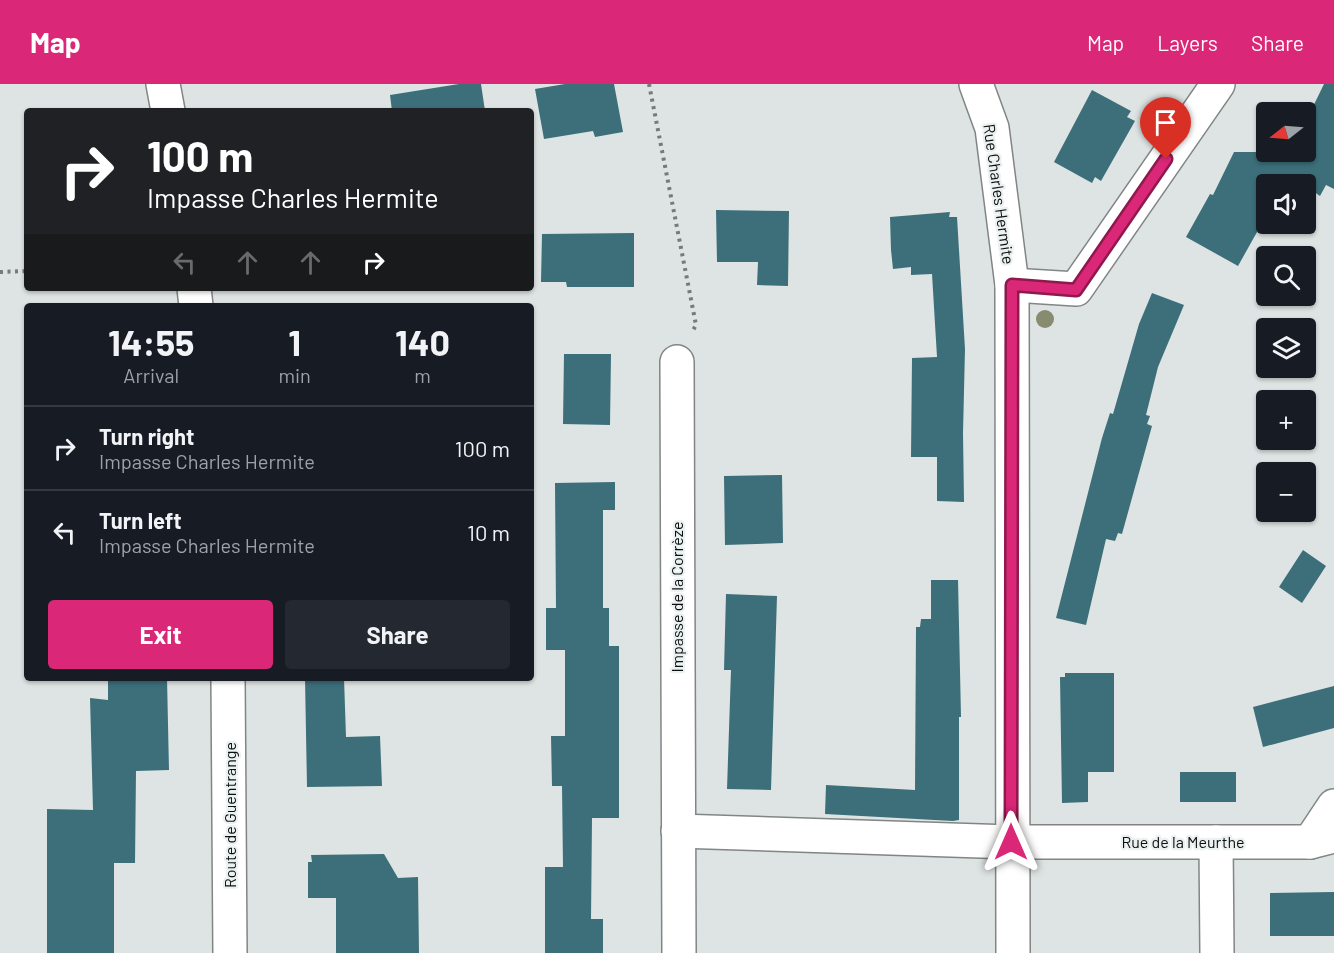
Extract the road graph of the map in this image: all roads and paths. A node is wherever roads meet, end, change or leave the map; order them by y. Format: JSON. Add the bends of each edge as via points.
{"nodes":[{"id":1,"x":163,"y":84,"type":"edge"},
{"id":2,"x":168,"y":84,"type":"edge"},
{"id":3,"x":649,"y":84,"type":"edge"},
{"id":4,"x":976,"y":84,"type":"edge"},
{"id":5,"x":1218,"y":84,"type":"edge"},
{"id":6,"x":167,"y":108,"type":"edge"},
{"id":7,"x":24,"y":271,"type":"edge"},
{"id":8,"x":0,"y":272,"type":"edge"},
{"id":9,"x":1012,"y":285,"type":"junction"},
{"id":10,"x":676,"y":362,"type":"joint"},
{"id":11,"x":228,"y":681,"type":"edge"},
{"id":12,"x":1334,"y":806,"type":"edge"},
{"id":13,"x":678,"y":831,"type":"junction"},
{"id":14,"x":1322,"y":839,"type":"edge"},
{"id":15,"x":1011,"y":842,"type":"junction"},
{"id":16,"x":1216,"y":842,"type":"junction"},
{"id":17,"x":230,"y":953,"type":"edge"},
{"id":18,"x":679,"y":953,"type":"edge"},
{"id":19,"x":1013,"y":953,"type":"edge"},
{"id":20,"x":1217,"y":953,"type":"edge"}],
"edges":[{"from":1,"to":2,"type":"street"},
{"from":1,"to":6,"type":"street"},
{"from":3,"to":10,"type":"path","via":[[696,325]]},
{"from":4,"to":9,"type":"street","name":"Rue Charles Hermite","via":[[992,128]]},
{"from":5,"to":9,"type":"street","via":[[1076,290]]},
{"from":7,"to":8,"type":"path"},
{"from":9,"to":15,"type":"street","name":"Rue Charles Hermite"},
{"from":10,"to":13,"type":"street","name":"Impasse de la Corrèze"},
{"from":11,"to":17,"type":"street","name":"Route de Guentrange"},
{"from":12,"to":14,"type":"street","name":"Rue de la Meurthe"},
{"from":13,"to":15,"type":"street"},
{"from":13,"to":18,"type":"street","name":"Impasse de la Corrèze"},
{"from":14,"to":16,"type":"street","name":"Rue de la Meurthe"},
{"from":15,"to":16,"type":"street","name":"Rue de la Meurthe"},
{"from":15,"to":19,"type":"street","name":"Rue Charles Hermite"},
{"from":16,"to":20,"type":"street"}]}
